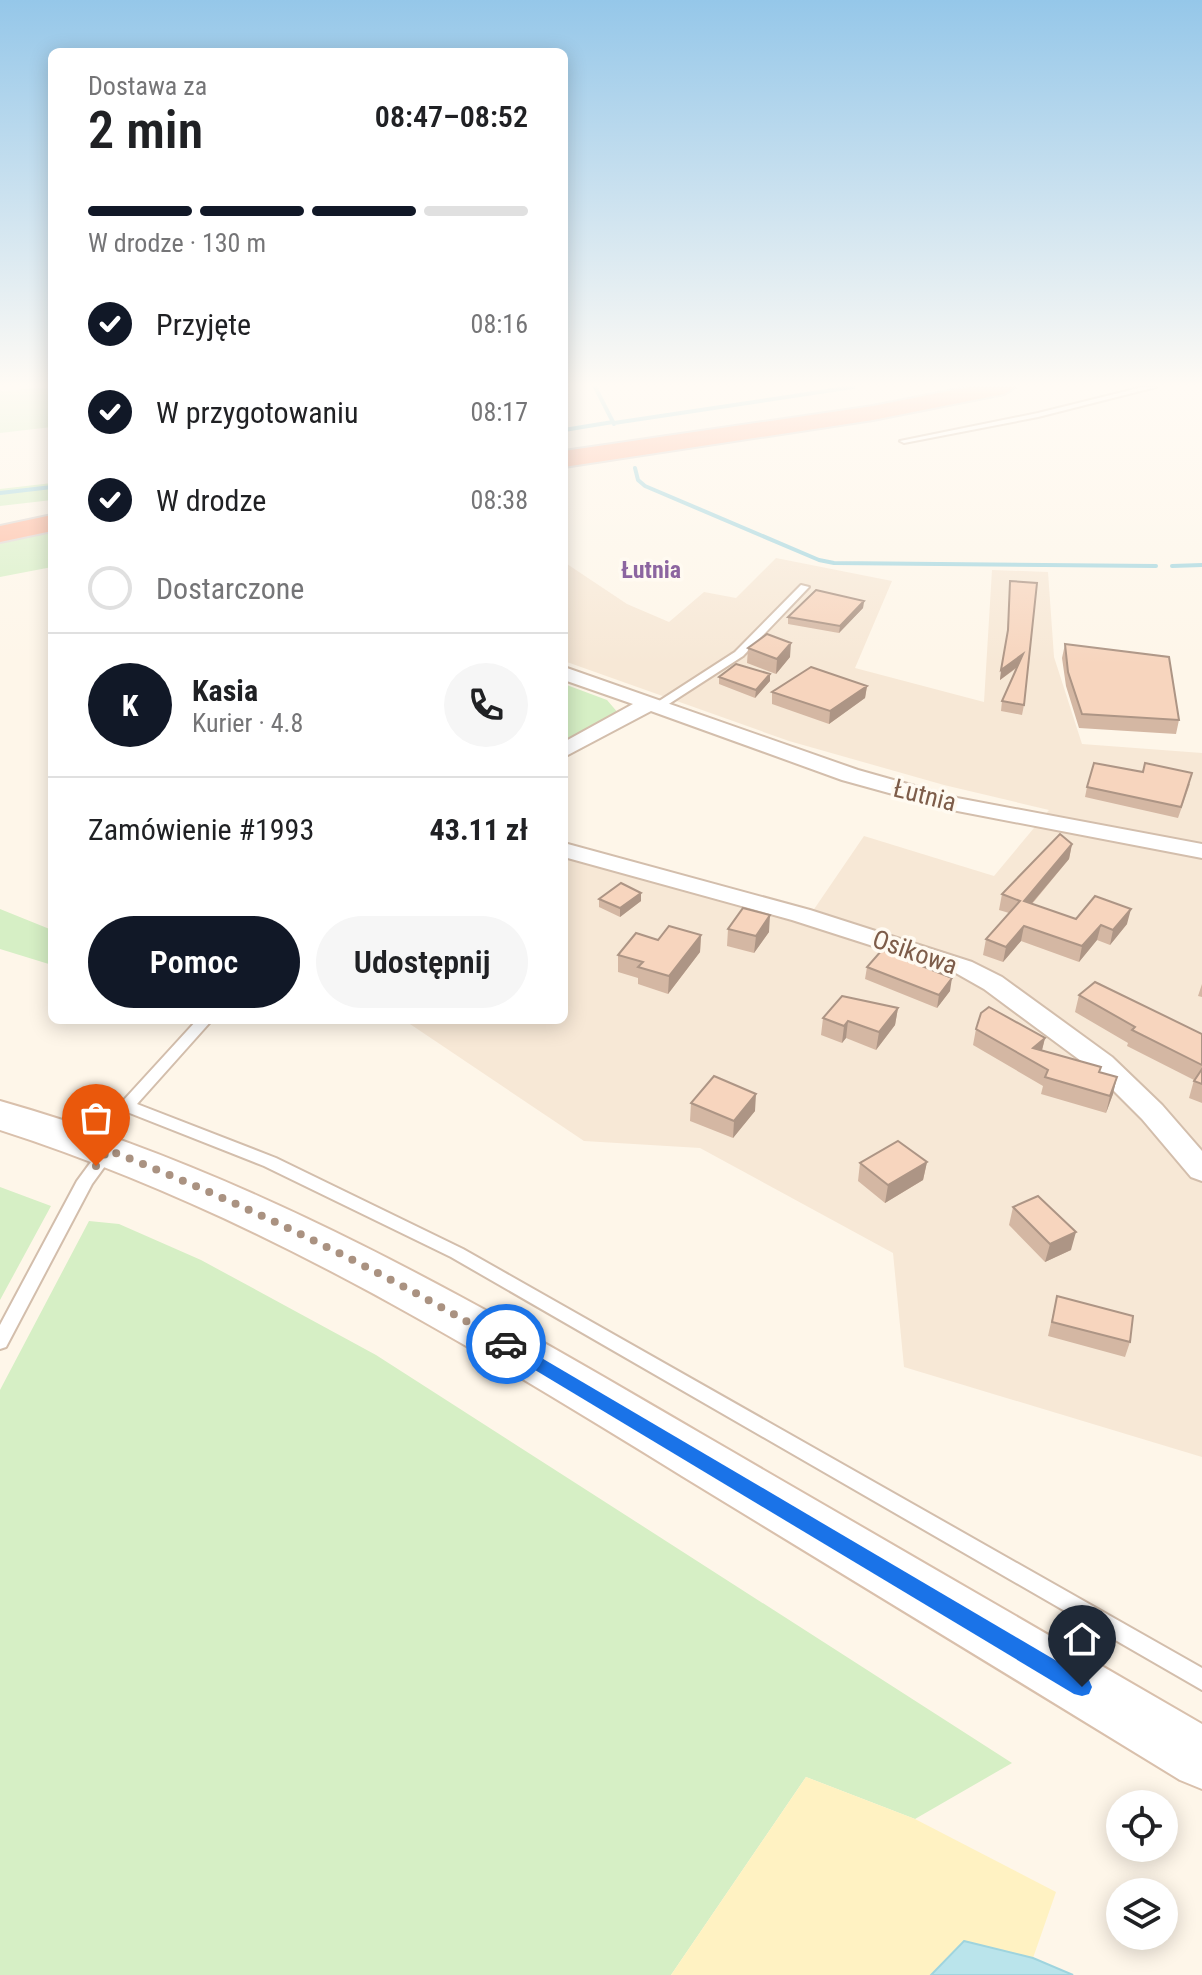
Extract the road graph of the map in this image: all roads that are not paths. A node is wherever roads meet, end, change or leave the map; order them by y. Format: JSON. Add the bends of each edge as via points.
{"nodes":[{"id":1,"x":48,"y":509,"type":"edge"},
{"id":2,"x":0,"y":514,"type":"edge"},
{"id":3,"x":48,"y":524,"type":"edge"},
{"id":4,"x":0,"y":532,"type":"edge"},
{"id":5,"x":804,"y":587,"type":"dead end"},
{"id":6,"x":727,"y":663,"type":"junction"},
{"id":7,"x":741,"y":667,"type":"edge"},
{"id":8,"x":568,"y":674,"type":"edge"},
{"id":9,"x":653,"y":706,"type":"junction"},
{"id":10,"x":568,"y":749,"type":"edge"},
{"id":11,"x":568,"y":851,"type":"edge"},
{"id":12,"x":1202,"y":851,"type":"edge"},
{"id":13,"x":201,"y":1024,"type":"edge"},
{"id":14,"x":0,"y":1115,"type":"edge"},
{"id":15,"x":108,"y":1150,"type":"junction"},
{"id":16,"x":1202,"y":1170,"type":"edge"},
{"id":17,"x":0,"y":1342,"type":"edge"},
{"id":18,"x":1202,"y":1680,"type":"edge"},
{"id":19,"x":1202,"y":1758,"type":"edge"}],
"edges":[{"from":1,"to":2,"type":"highway"},
{"from":3,"to":4,"type":"highway"},
{"from":5,"to":6,"type":"lane"},
{"from":6,"to":7,"type":"lane"},
{"from":6,"to":9,"type":"lane"},
{"from":8,"to":9,"type":"street","name":"Łutnia"},
{"from":9,"to":10,"type":"street"},
{"from":9,"to":12,"type":"street","name":"Łutnia","via":[[850,775],[955,804]]},
{"from":11,"to":16,"type":"street","name":"Osikowa","via":[[801,915],[963,967],[1102,1063]]},
{"from":13,"to":18,"type":"lane","via":[[127,1106],[270,1162],[457,1253]]},
{"from":14,"to":15,"type":"street"},
{"from":15,"to":17,"type":"lane","via":[[85,1181]]},
{"from":15,"to":19,"type":"street","via":[[245,1206],[421,1294]]}]}
